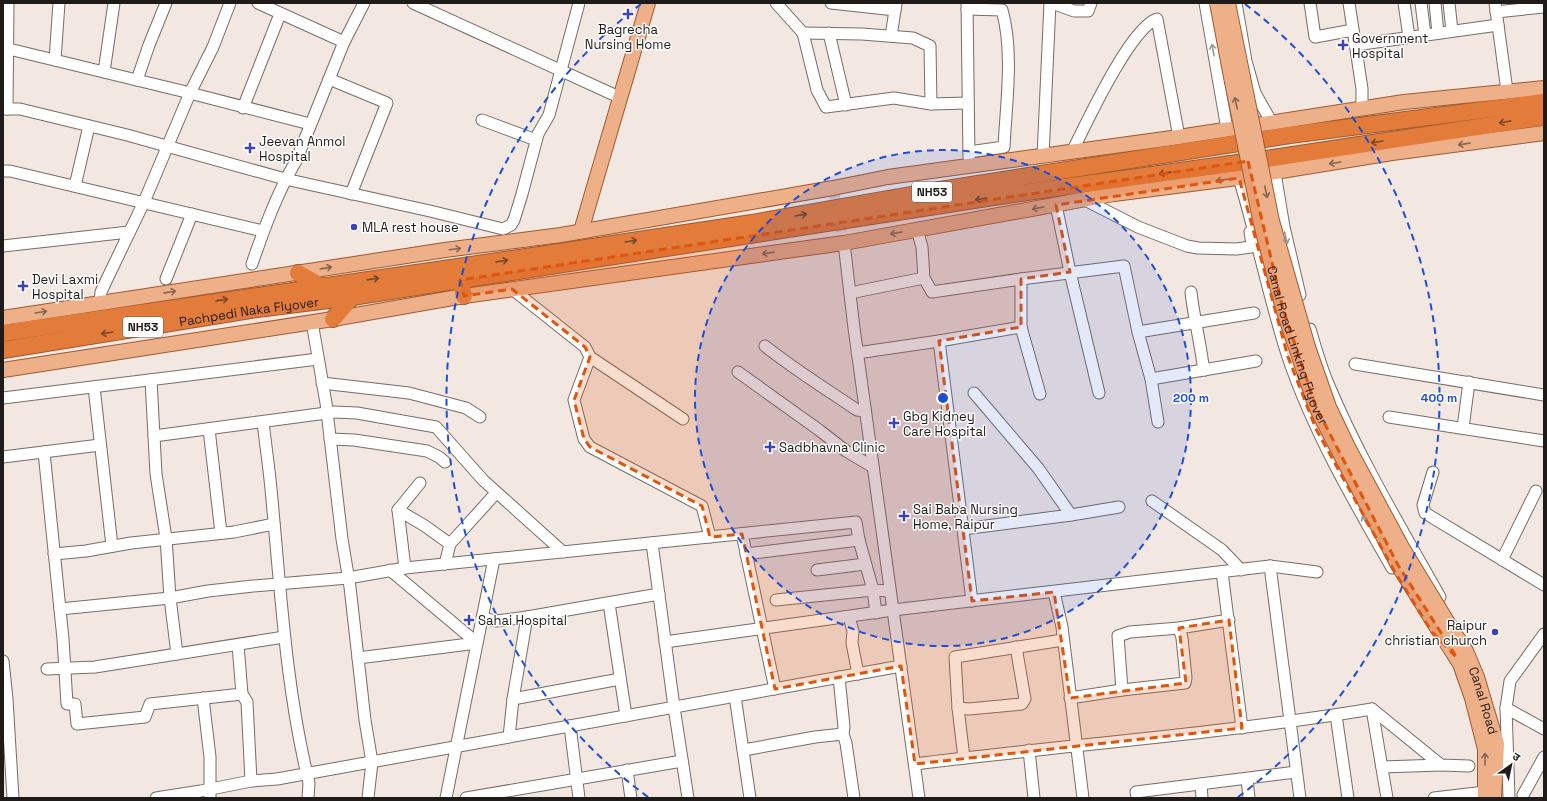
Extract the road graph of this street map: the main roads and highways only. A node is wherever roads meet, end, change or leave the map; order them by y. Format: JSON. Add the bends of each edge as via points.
{"nodes":[{"id":1,"x":648,"y":3,"type":"edge"},
{"id":2,"x":1217,"y":3,"type":"edge"},
{"id":3,"x":1228,"y":3,"type":"edge"},
{"id":4,"x":1544,"y":88,"type":"edge"},
{"id":5,"x":1544,"y":102,"type":"edge"},
{"id":6,"x":1544,"y":116,"type":"edge"},
{"id":7,"x":1544,"y":133,"type":"edge"},
{"id":8,"x":581,"y":232,"type":"junction"},
{"id":9,"x":298,"y":273,"type":"junction"},
{"id":10,"x":460,"y":280,"type":"junction"},
{"id":11,"x":321,"y":286,"type":"junction"},
{"id":12,"x":464,"y":296,"type":"junction"},
{"id":13,"x":352,"y":297,"type":"junction"},
{"id":14,"x":283,"y":299,"type":"junction"},
{"id":15,"x":3,"y":318,"type":"edge"},
{"id":16,"x":333,"y":319,"type":"junction"},
{"id":17,"x":3,"y":333,"type":"edge"},
{"id":18,"x":3,"y":350,"type":"edge"},
{"id":19,"x":3,"y":370,"type":"edge"},
{"id":20,"x":1444,"y":627,"type":"junction"},
{"id":21,"x":1461,"y":654,"type":"joint"},
{"id":22,"x":1488,"y":796,"type":"edge"}],
"edges":[{"from":1,"to":8,"type":"main road"},
{"from":20,"to":2,"type":"main road","name":"Canal Road Linking Flyover","one_way":true,"bridge":true,"via":[[1398,565],[1316,407],[1283,309],[1262,224]]},
{"from":3,"to":20,"type":"main road","name":"Canal Road Linking Flyover","one_way":true,"bridge":true,"via":[[1272,221],[1308,347],[1329,407],[1348,447]]},
{"from":4,"to":8,"type":"main road","via":[[1404,102],[1042,156],[969,159],[833,188]]},
{"from":11,"to":5,"type":"highway","number":"NH53","one_way":true,"via":[[737,225],[957,187],[1290,135]]},
{"from":6,"to":10,"type":"highway","number":"NH53","one_way":true,"via":[[1280,157],[1000,196]]},
{"from":7,"to":12,"type":"main road","one_way":true,"via":[[1114,194],[844,243]]},
{"from":9,"to":8,"type":"main road","one_way":true},
{"from":9,"to":11,"type":"highway"},
{"from":15,"to":9,"type":"main road","one_way":true},
{"from":10,"to":12,"type":"highway"},
{"from":10,"to":13,"type":"highway","number":"NH53"},
{"from":11,"to":14,"type":"highway","name":"Pachpedi Naka Flyover","number":"NH53"},
{"from":12,"to":16,"type":"main road"},
{"from":13,"to":14,"type":"highway","name":"Pachpedi Naka Flyover","number":"NH53"},
{"from":13,"to":16,"type":"highway"},
{"from":17,"to":14,"type":"highway","name":"Pachpedi Naka Flyover","number":"NH53","one_way":true},
{"from":14,"to":18,"type":"highway","name":"Pachpedi Naka Flyover","number":"NH53","one_way":true,"via":[[242,311]]},
{"from":16,"to":19,"type":"main road"},
{"from":20,"to":21,"type":"main road","name":"Canal Road Linking Flyover"},
{"from":21,"to":22,"type":"main road","name":"Canal Road","via":[[1460,664],[1485,749]]}]}
